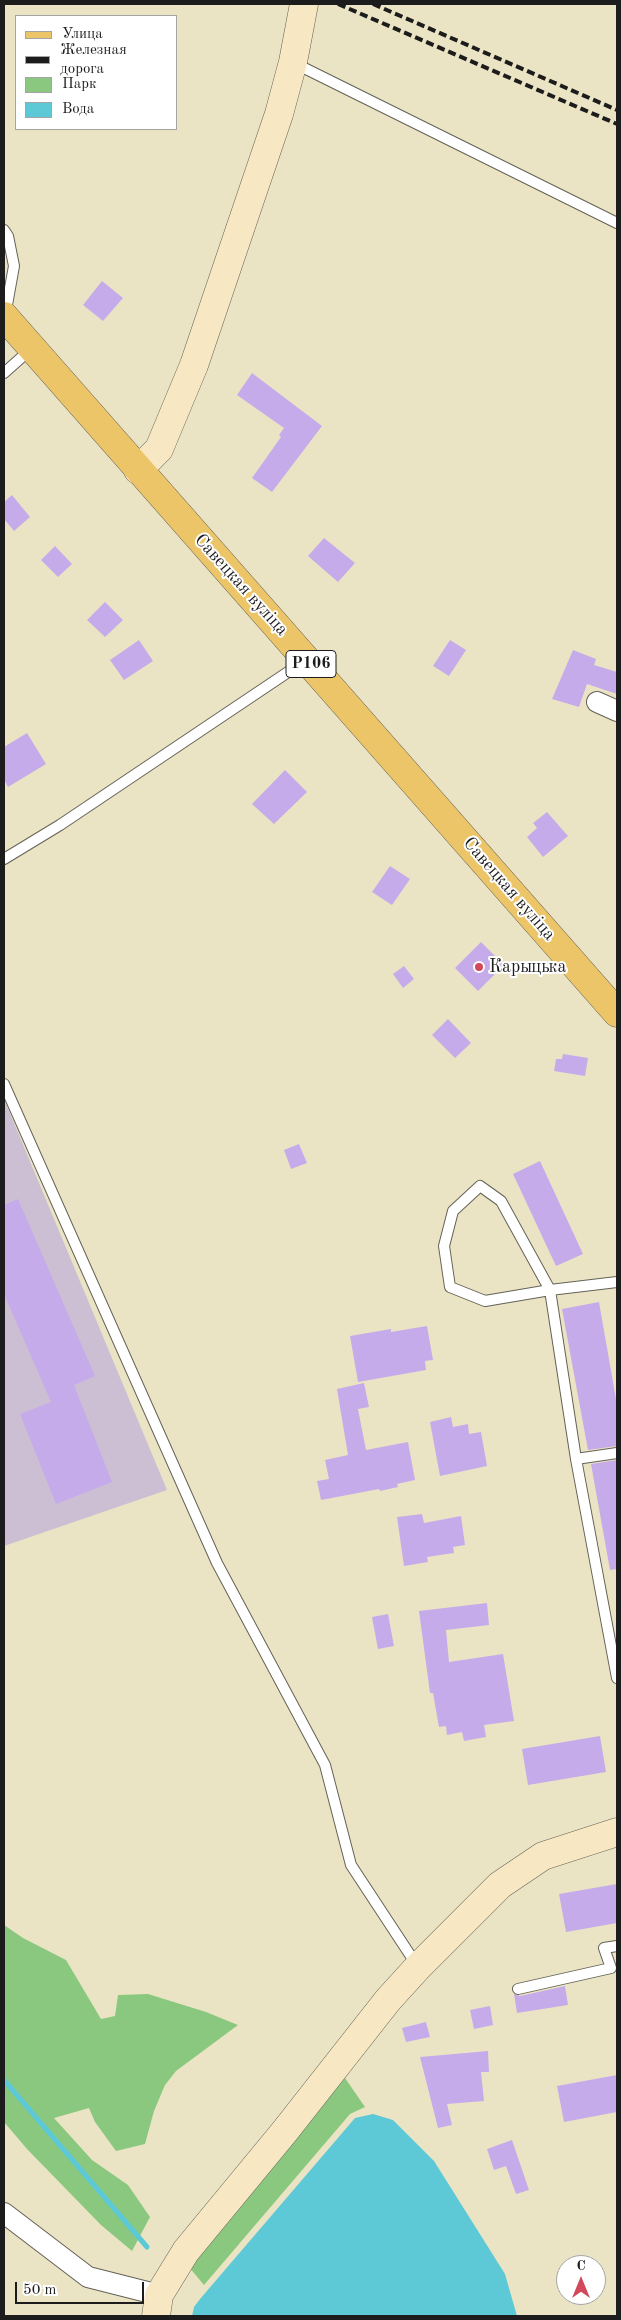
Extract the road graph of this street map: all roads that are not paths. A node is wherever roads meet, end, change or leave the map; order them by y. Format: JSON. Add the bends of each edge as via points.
{"nodes":[{"id":1,"x":304,"y":4,"type":"edge"},
{"id":2,"x":293,"y":62,"type":"junction"},
{"id":3,"x":617,"y":223,"type":"edge"},
{"id":4,"x":4,"y":230,"type":"edge"},
{"id":5,"x":4,"y":316,"type":"edge"},
{"id":6,"x":32,"y":348,"type":"junction"},
{"id":7,"x":4,"y":373,"type":"edge"},
{"id":8,"x":138,"y":470,"type":"junction"},
{"id":9,"x":307,"y":660,"type":"junction"},
{"id":10,"x":597,"y":702,"type":"dead end"},
{"id":11,"x":617,"y":711,"type":"edge"},
{"id":12,"x":4,"y":860,"type":"edge"},
{"id":13,"x":617,"y":1012,"type":"edge"},
{"id":14,"x":4,"y":1084,"type":"edge"},
{"id":15,"x":617,"y":1282,"type":"edge"},
{"id":16,"x":550,"y":1290,"type":"junction"},
{"id":17,"x":617,"y":1453,"type":"edge"},
{"id":18,"x":576,"y":1459,"type":"junction"},
{"id":19,"x":616,"y":1665,"type":"edge"},
{"id":20,"x":617,"y":1678,"type":"edge"},
{"id":21,"x":617,"y":1832,"type":"edge"},
{"id":22,"x":617,"y":1946,"type":"edge"},
{"id":23,"x":418,"y":1968,"type":"junction"},
{"id":24,"x":518,"y":1989,"type":"dead end"},
{"id":25,"x":4,"y":2213,"type":"edge"},
{"id":26,"x":158,"y":2306,"type":"edge"}],
"edges":[{"from":1,"to":2,"type":"street"},
{"from":2,"to":3,"type":"lane"},
{"from":2,"to":8,"type":"street","via":[[194,365],[159,449]]},
{"from":4,"to":5,"type":"lane","via":[[14,266]]},
{"from":5,"to":6,"type":"main road","name":"Савецкая вуліца","number":"Р106"},
{"from":6,"to":7,"type":"lane"},
{"from":6,"to":8,"type":"main road","name":"Савецкая вуліца","number":"Р106"},
{"from":8,"to":9,"type":"main road","name":"Савецкая вуліца","number":"Р106"},
{"from":9,"to":12,"type":"lane"},
{"from":9,"to":13,"type":"main road","name":"Савецкая вуліца","number":"Р106"},
{"from":10,"to":11,"type":"street"},
{"from":14,"to":23,"type":"lane","via":[[217,1563],[325,1766],[351,1865]]},
{"from":15,"to":16,"type":"lane"},
{"from":16,"to":16,"type":"lane","via":[[501,1202],[480,1186],[453,1211],[444,1246],[450,1287],[485,1301]]},
{"from":16,"to":18,"type":"lane"},
{"from":17,"to":18,"type":"lane"},
{"from":18,"to":19,"type":"lane"},
{"from":19,"to":20,"type":"lane"},
{"from":21,"to":23,"type":"street","via":[[543,1856],[500,1885]]},
{"from":22,"to":24,"type":"lane","via":[[604,1948],[611,1968]]},
{"from":23,"to":26,"type":"street","via":[[388,2000],[186,2251]]},
{"from":25,"to":26,"type":"street","via":[[88,2277]]}]}
